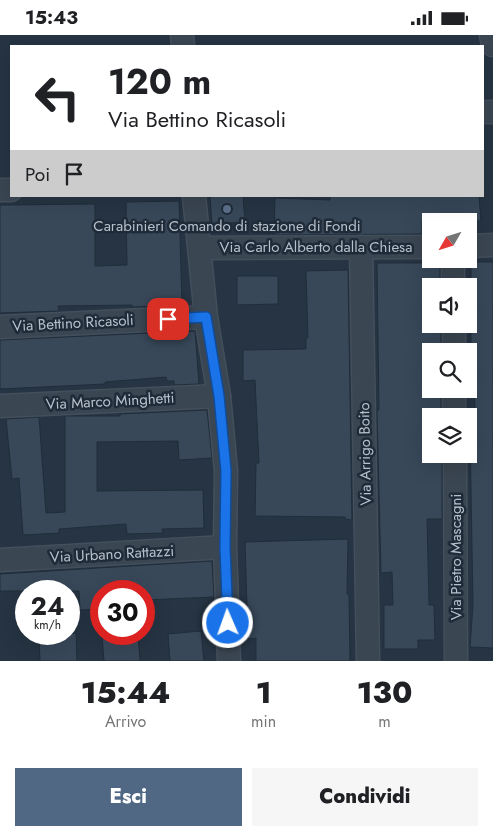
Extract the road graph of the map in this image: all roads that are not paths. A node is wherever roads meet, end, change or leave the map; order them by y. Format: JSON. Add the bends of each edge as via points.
{"nodes":[{"id":1,"x":491,"y":35,"type":"edge"},
{"id":2,"x":493,"y":45,"type":"edge"},
{"id":3,"x":194,"y":197,"type":"edge"},
{"id":4,"x":493,"y":245,"type":"edge"},
{"id":5,"x":478,"y":246,"type":"edge"},
{"id":6,"x":362,"y":247,"type":"junction"},
{"id":7,"x":422,"y":247,"type":"edge"},
{"id":8,"x":200,"y":248,"type":"junction"},
{"id":9,"x":206,"y":317,"type":"junction"},
{"id":10,"x":0,"y":327,"type":"edge"},
{"id":11,"x":219,"y":396,"type":"junction"},
{"id":12,"x":0,"y":406,"type":"edge"},
{"id":13,"x":455,"y":463,"type":"edge"},
{"id":14,"x":225,"y":547,"type":"junction"},
{"id":15,"x":0,"y":560,"type":"edge"},
{"id":16,"x":229,"y":661,"type":"edge"},
{"id":17,"x":368,"y":661,"type":"edge"},
{"id":18,"x":456,"y":661,"type":"edge"}],
"edges":[{"from":1,"to":2,"type":"street"},
{"from":3,"to":8,"type":"street"},
{"from":4,"to":5,"type":"street"},
{"from":6,"to":7,"type":"street","name":"Via Carlo Alberto dalla Chiesa"},
{"from":6,"to":8,"type":"street","name":"Via Carlo Alberto dalla Chiesa"},
{"from":6,"to":17,"type":"street","name":"Via Arrigo Boito"},
{"from":8,"to":9,"type":"street"},
{"from":9,"to":10,"type":"street","name":"Via Bettino Ricasoli"},
{"from":9,"to":11,"type":"street"},
{"from":11,"to":12,"type":"street","name":"Via Marco Minghetti"},
{"from":11,"to":14,"type":"street","via":[[226,471]]},
{"from":13,"to":18,"type":"street","name":"Via Pietro Mascagni"},
{"from":14,"to":15,"type":"street","name":"Via Urbano Rattazzi"},
{"from":14,"to":16,"type":"street"}]}
